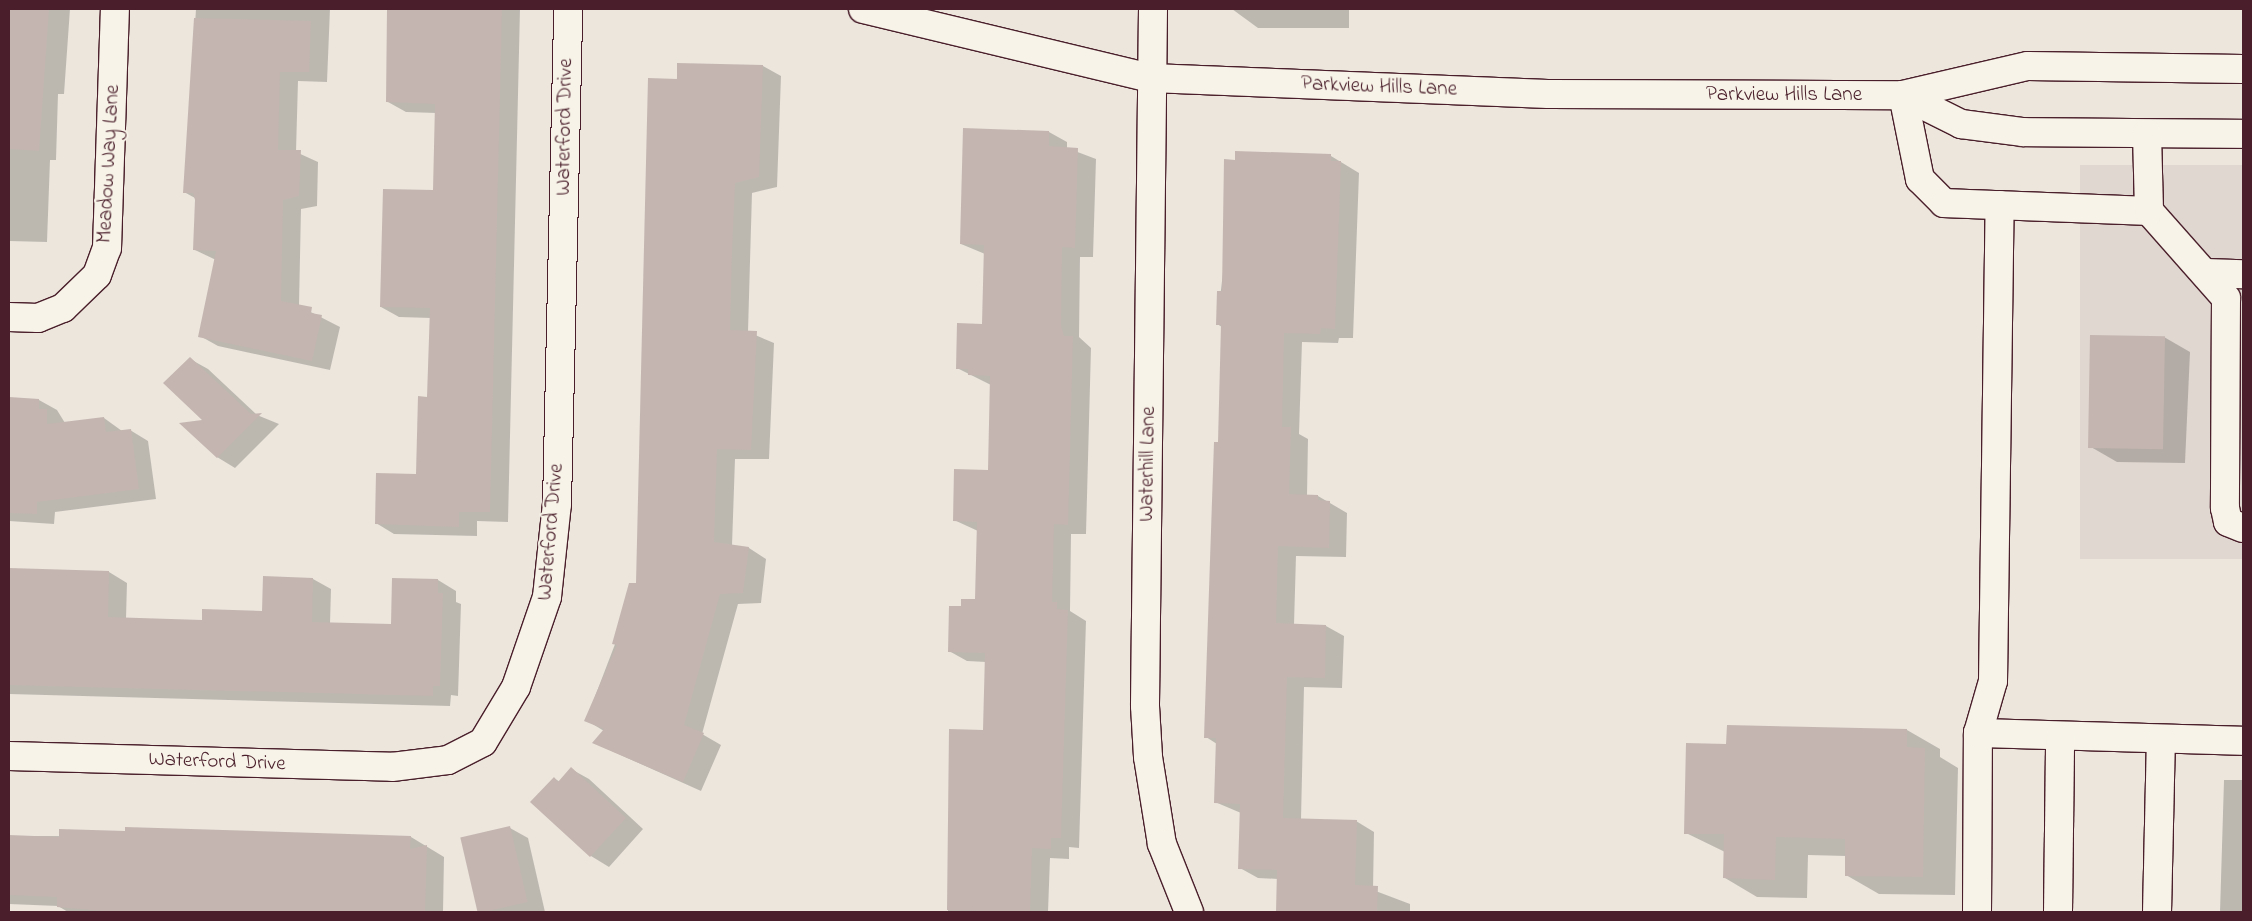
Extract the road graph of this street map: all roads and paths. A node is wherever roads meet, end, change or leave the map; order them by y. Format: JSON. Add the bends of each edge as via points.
{"nodes":[{"id":1,"x":115,"y":9,"type":"edge"},
{"id":2,"x":568,"y":9,"type":"edge"},
{"id":3,"x":863,"y":9,"type":"edge"},
{"id":4,"x":1153,"y":9,"type":"edge"},
{"id":5,"x":2243,"y":69,"type":"edge"},
{"id":6,"x":1151,"y":78,"type":"junction"},
{"id":7,"x":1903,"y":95,"type":"junction"},
{"id":8,"x":2148,"y":134,"type":"junction"},
{"id":9,"x":2243,"y":134,"type":"edge"},
{"id":10,"x":2000,"y":205,"type":"junction"},
{"id":11,"x":2149,"y":211,"type":"junction"},
{"id":12,"x":2206,"y":273,"type":"junction"},
{"id":13,"x":2243,"y":274,"type":"edge"},
{"id":14,"x":9,"y":317,"type":"edge"},
{"id":15,"x":2243,"y":528,"type":"edge"},
{"id":16,"x":1978,"y":733,"type":"junction"},
{"id":17,"x":2060,"y":736,"type":"junction"},
{"id":18,"x":2161,"y":739,"type":"junction"},
{"id":19,"x":2243,"y":741,"type":"edge"},
{"id":20,"x":9,"y":756,"type":"edge"},
{"id":21,"x":1189,"y":912,"type":"edge"},
{"id":22,"x":1977,"y":912,"type":"edge"},
{"id":23,"x":2058,"y":912,"type":"edge"},
{"id":24,"x":2157,"y":912,"type":"edge"}],
"edges":[{"from":1,"to":14,"type":"street","name":"Meadow Way Lane","via":[[107,248],[97,275],[63,308],[38,318]]},
{"from":2,"to":20,"type":"street","name":"Waterford Drive","via":[[557,504],[547,597],[516,687],[483,742],[448,760],[392,767]]},
{"from":3,"to":6,"type":"street","name":"Parkview Hills Lane"},
{"from":4,"to":6,"type":"street","name":"Waterhill Lane"},
{"from":5,"to":7,"type":"street","name":"Parkview Hills Lane","via":[[2028,66]]},
{"from":6,"to":7,"type":"street","name":"Parkview Hills Lane","via":[[1548,94]]},
{"from":6,"to":21,"type":"street","name":"Waterhill Lane","via":[[1146,723],[1162,844]]},
{"from":7,"to":8,"type":"street","name":"Parkview Hills Lane","via":[[1961,124],[2023,132]]},
{"from":7,"to":10,"type":"street","via":[[1920,179],[1944,203]]},
{"from":8,"to":9,"type":"street","name":"Parkview Hills Lane"},
{"from":8,"to":11,"type":"street"},
{"from":10,"to":11,"type":"street"},
{"from":10,"to":16,"type":"street","via":[[1993,680]]},
{"from":11,"to":12,"type":"street"},
{"from":12,"to":13,"type":"street"},
{"from":12,"to":15,"type":"street","via":[[2226,298],[2225,508],[2228,522]]},
{"from":16,"to":17,"type":"street"},
{"from":16,"to":22,"type":"street"},
{"from":17,"to":18,"type":"street"},
{"from":17,"to":23,"type":"street"},
{"from":18,"to":19,"type":"street"},
{"from":18,"to":24,"type":"street"}]}
